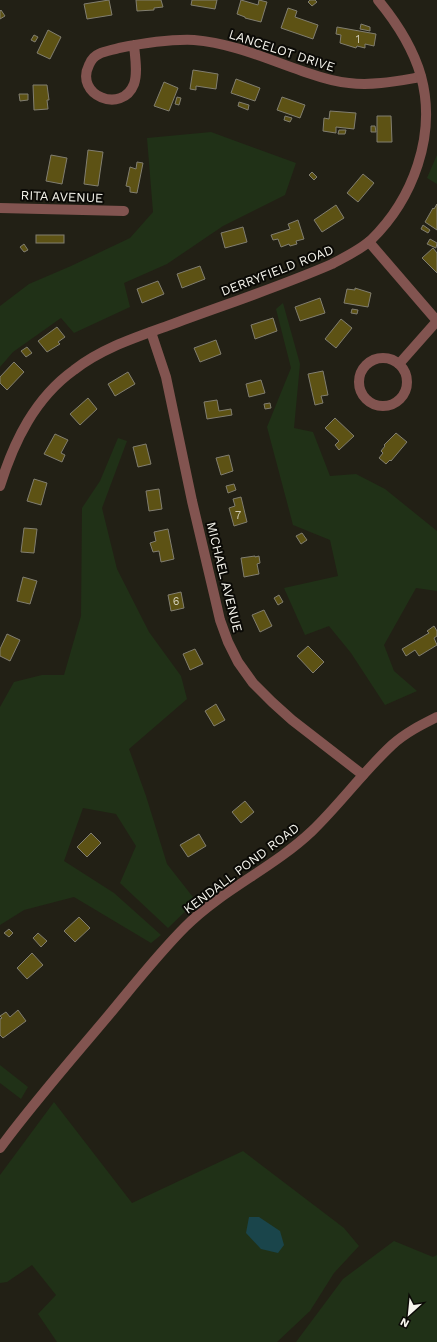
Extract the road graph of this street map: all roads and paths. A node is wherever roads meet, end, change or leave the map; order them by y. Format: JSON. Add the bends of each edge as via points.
{"nodes":[{"id":1,"x":378,"y":0,"type":"edge"},
{"id":2,"x":134,"y":45,"type":"junction"},
{"id":3,"x":421,"y":77,"type":"junction"},
{"id":4,"x":0,"y":208,"type":"edge"},
{"id":5,"x":124,"y":211,"type":"dead end"},
{"id":6,"x":369,"y":242,"type":"junction"},
{"id":7,"x":437,"y":321,"type":"edge"},
{"id":8,"x":151,"y":332,"type":"junction"},
{"id":9,"x":399,"y":364,"type":"junction"},
{"id":10,"x":0,"y":486,"type":"edge"},
{"id":11,"x":437,"y":717,"type":"edge"},
{"id":12,"x":363,"y":775,"type":"junction"},
{"id":13,"x":0,"y":1148,"type":"edge"}],
"edges":[{"from":1,"to":3,"type":"street","name":"DERRYFIELD ROAD","via":[[397,24]]},
{"from":2,"to":2,"type":"street","name":"LANCELOT DRIVE","via":[[104,52],[91,60],[87,80],[94,94],[114,100],[130,90],[135,76]]},
{"from":2,"to":3,"type":"street","name":"LANCELOT DRIVE","via":[[179,40],[222,44],[320,77],[347,83],[374,84]]},
{"from":3,"to":6,"type":"street","name":"DERRYFIELD ROAD","via":[[426,120],[417,169],[403,199]]},
{"from":4,"to":5,"type":"street","name":"RITA AVENUE"},
{"from":6,"to":7,"type":"street"},
{"from":6,"to":8,"type":"street","name":"DERRYFIELD ROAD","via":[[319,270]]},
{"from":7,"to":9,"type":"street"},
{"from":8,"to":10,"type":"street","name":"DERRYFIELD ROAD","via":[[87,360],[46,396],[26,423],[10,456]]},
{"from":8,"to":12,"type":"street","name":"MICHAEL AVENUE","via":[[166,377],[206,563],[228,642],[253,683],[272,702]]},
{"from":9,"to":9,"type":"street","via":[[405,372],[407,381],[406,390],[401,398],[393,404],[384,406],[374,405],[366,400],[360,392],[358,382],[360,372],[366,364],[380,358],[390,359]]},
{"from":11,"to":12,"type":"street","name":"KENDALL POND ROAD","via":[[408,733]]},
{"from":12,"to":13,"type":"street","name":"KENDALL POND ROAD","via":[[311,832],[291,849],[215,901],[186,927],[24,1116]]}]}
